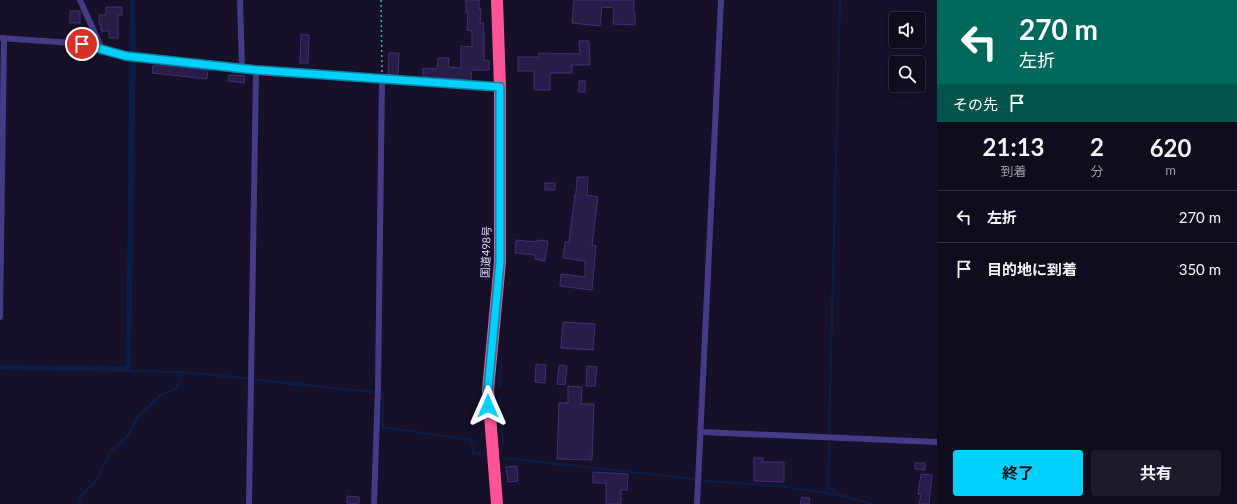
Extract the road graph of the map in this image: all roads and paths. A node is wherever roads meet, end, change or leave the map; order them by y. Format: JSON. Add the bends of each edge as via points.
{"nodes":[{"id":1,"x":80,"y":0,"type":"edge"},
{"id":2,"x":240,"y":0,"type":"edge"},
{"id":3,"x":381,"y":0,"type":"edge"},
{"id":4,"x":497,"y":0,"type":"edge"},
{"id":5,"x":721,"y":0,"type":"edge"},
{"id":6,"x":2,"y":38,"type":"edge"},
{"id":7,"x":102,"y":50,"type":"junction"},
{"id":8,"x":242,"y":68,"type":"junction"},
{"id":9,"x":256,"y":70,"type":"junction"},
{"id":10,"x":382,"y":78,"type":"junction"},
{"id":11,"x":500,"y":87,"type":"junction"},
{"id":12,"x":0,"y":317,"type":"edge"},
{"id":13,"x":701,"y":432,"type":"junction"},
{"id":14,"x":937,"y":442,"type":"edge"},
{"id":15,"x":249,"y":504,"type":"edge"},
{"id":16,"x":374,"y":504,"type":"edge"},
{"id":17,"x":497,"y":504,"type":"edge"},
{"id":18,"x":697,"y":504,"type":"edge"}],
"edges":[{"from":1,"to":7,"type":"street"},
{"from":2,"to":8,"type":"street"},
{"from":3,"to":10,"type":"path"},
{"from":4,"to":11,"type":"highway","name":"国道498号"},
{"from":5,"to":13,"type":"street"},
{"from":6,"to":7,"type":"street","via":[[73,43]]},
{"from":6,"to":12,"type":"street"},
{"from":7,"to":8,"type":"street","via":[[126,56]]},
{"from":8,"to":9,"type":"street"},
{"from":9,"to":10,"type":"street"},
{"from":9,"to":15,"type":"street"},
{"from":10,"to":11,"type":"street"},
{"from":10,"to":16,"type":"street"},
{"from":11,"to":17,"type":"highway","name":"国道498号","via":[[500,262],[488,390]]},
{"from":13,"to":14,"type":"street"},
{"from":13,"to":18,"type":"street"}]}
